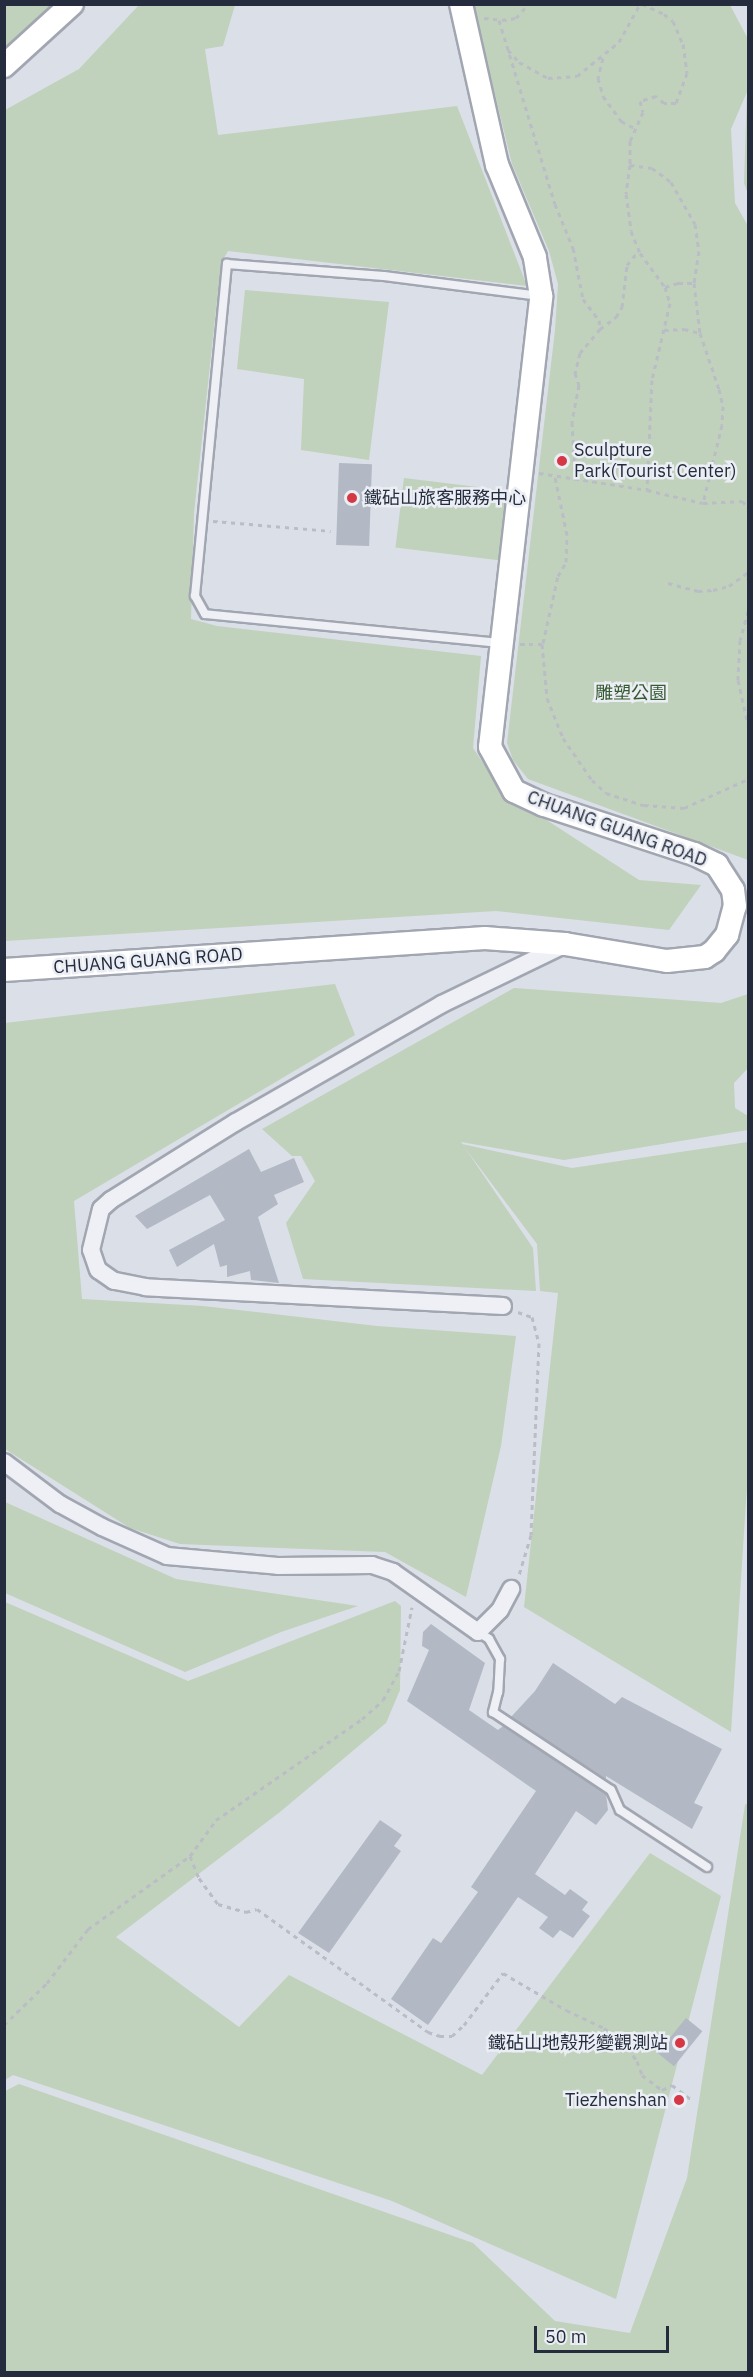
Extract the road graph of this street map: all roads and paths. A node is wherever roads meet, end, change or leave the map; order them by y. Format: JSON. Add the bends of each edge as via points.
{"nodes":[{"id":1,"x":72,"y":4,"type":"edge"},
{"id":2,"x":528,"y":4,"type":"edge"},
{"id":3,"x":641,"y":4,"type":"edge"},
{"id":4,"x":469,"y":10,"type":"edge"},
{"id":5,"x":499,"y":20,"type":"junction"},
{"id":6,"x":507,"y":48,"type":"junction"},
{"id":7,"x":603,"y":56,"type":"junction"},
{"id":8,"x":4,"y":66,"type":"edge"},
{"id":9,"x":634,"y":128,"type":"junction"},
{"id":10,"x":630,"y":165,"type":"junction"},
{"id":11,"x":639,"y":250,"type":"junction"},
{"id":12,"x":694,"y":283,"type":"junction"},
{"id":13,"x":665,"y":287,"type":"junction"},
{"id":14,"x":541,"y":296,"type":"junction"},
{"id":15,"x":600,"y":329,"type":"junction"},
{"id":16,"x":664,"y":330,"type":"junction"},
{"id":17,"x":700,"y":333,"type":"junction"},
{"id":18,"x":522,"y":470,"type":"junction"},
{"id":19,"x":555,"y":477,"type":"junction"},
{"id":20,"x":574,"y":480,"type":"junction"},
{"id":21,"x":647,"y":490,"type":"junction"},
{"id":22,"x":703,"y":503,"type":"junction"},
{"id":23,"x":748,"y":507,"type":"edge"},
{"id":24,"x":202,"y":520,"type":"junction"},
{"id":25,"x":331,"y":531,"type":"dead end"},
{"id":26,"x":748,"y":574,"type":"edge"},
{"id":27,"x":748,"y":582,"type":"edge"},
{"id":28,"x":668,"y":583,"type":"dead end"},
{"id":29,"x":748,"y":611,"type":"edge"},
{"id":30,"x":503,"y":643,"type":"junction"},
{"id":31,"x":542,"y":644,"type":"junction"},
{"id":32,"x":748,"y":725,"type":"edge"},
{"id":33,"x":748,"y":780,"type":"edge"},
{"id":34,"x":565,"y":944,"type":"junction"},
{"id":35,"x":4,"y":970,"type":"edge"},
{"id":36,"x":503,"y":1306,"type":"joint"},
{"id":37,"x":4,"y":1462,"type":"edge"},
{"id":38,"x":416,"y":1587,"type":"junction"},
{"id":39,"x":511,"y":1589,"type":"joint"},
{"id":40,"x":478,"y":1632,"type":"junction"},
{"id":41,"x":190,"y":1856,"type":"junction"},
{"id":42,"x":707,"y":1867,"type":"dead end"},
{"id":43,"x":4,"y":2025,"type":"edge"},
{"id":44,"x":693,"y":2101,"type":"dead end"}],
"edges":[{"from":1,"to":8,"type":"street"},
{"from":2,"to":5,"type":"path","via":[[516,18]]},
{"from":3,"to":7,"type":"path","via":[[619,42]]},
{"from":3,"to":9,"type":"path","via":[[673,21],[683,44],[687,73],[676,103],[664,103],[656,96],[640,101],[642,112]]},
{"from":4,"to":5,"type":"path","via":[[486,20]]},
{"from":4,"to":14,"type":"street","name":"CHUANG GUANG ROAD","via":[[497,165],[535,257]]},
{"from":5,"to":6,"type":"path"},
{"from":6,"to":7,"type":"path","via":[[519,62],[548,78],[577,76]]},
{"from":6,"to":15,"type":"path","via":[[555,204],[573,248],[581,291],[599,320]]},
{"from":7,"to":9,"type":"path","via":[[598,78],[603,96],[621,121]]},
{"from":9,"to":10,"type":"path"},
{"from":10,"to":11,"type":"path","via":[[628,213]]},
{"from":10,"to":12,"type":"path","via":[[652,168],[671,182],[689,211],[698,242]]},
{"from":11,"to":13,"type":"path"},
{"from":11,"to":15,"type":"path","via":[[627,265],[622,307]]},
{"from":12,"to":13,"type":"path"},
{"from":12,"to":17,"type":"path"},
{"from":13,"to":16,"type":"path","via":[[670,303]]},
{"from":14,"to":18,"type":"street","name":"CHUANG GUANG ROAD"},
{"from":14,"to":24,"type":"lane","via":[[384,276],[227,264]]},
{"from":15,"to":20,"type":"path","via":[[580,353],[575,373],[579,385],[572,422]]},
{"from":16,"to":17,"type":"path"},
{"from":16,"to":21,"type":"path","via":[[652,380]]},
{"from":17,"to":22,"type":"path","via":[[723,406]]},
{"from":18,"to":19,"type":"path"},
{"from":18,"to":30,"type":"street","name":"CHUANG GUANG ROAD"},
{"from":19,"to":20,"type":"path"},
{"from":19,"to":31,"type":"path","via":[[567,535],[566,562],[555,585]]},
{"from":20,"to":21,"type":"path"},
{"from":21,"to":22,"type":"path"},
{"from":22,"to":23,"type":"path","via":[[742,501]]},
{"from":24,"to":25,"type":"path"},
{"from":24,"to":30,"type":"lane","via":[[195,596],[205,614]]},
{"from":26,"to":27,"type":"path"},
{"from":26,"to":28,"type":"path","via":[[729,586],[713,590],[698,591]]},
{"from":29,"to":32,"type":"path","via":[[740,640],[738,680]]},
{"from":30,"to":31,"type":"path"},
{"from":30,"to":34,"type":"street","name":"CHUANG GUANG ROAD","via":[[490,747],[514,791],[544,805],[694,854],[717,865],[733,890],[735,906],[728,935],[705,957],[667,961]]},
{"from":31,"to":33,"type":"path","via":[[547,698],[563,738],[606,793],[644,805],[684,808]]},
{"from":34,"to":35,"type":"street","name":"CHUANG GUANG ROAD","via":[[485,938]]},
{"from":34,"to":36,"type":"street","via":[[442,1004],[236,1122],[111,1200],[101,1209],[91,1250],[98,1270],[114,1281],[146,1287]]},
{"from":36,"to":39,"type":"path","via":[[532,1317],[539,1343],[531,1535],[524,1565]]},
{"from":37,"to":38,"type":"street","via":[[60,1504],[166,1556],[278,1566],[372,1565],[393,1572]]},
{"from":38,"to":40,"type":"street"},
{"from":38,"to":41,"type":"path","via":[[399,1671],[383,1700],[362,1719],[216,1820]]},
{"from":39,"to":40,"type":"street","via":[[500,1610]]},
{"from":40,"to":42,"type":"lane","via":[[489,1639],[500,1659],[493,1712],[611,1790],[621,1810]]},
{"from":41,"to":43,"type":"path","via":[[88,1929],[46,1983]]},
{"from":41,"to":44,"type":"path","via":[[218,1904],[246,1912],[257,1909],[428,2032],[452,2036],[503,1973],[604,2028],[622,2041],[642,2075],[662,2090],[672,2085]]}]}
